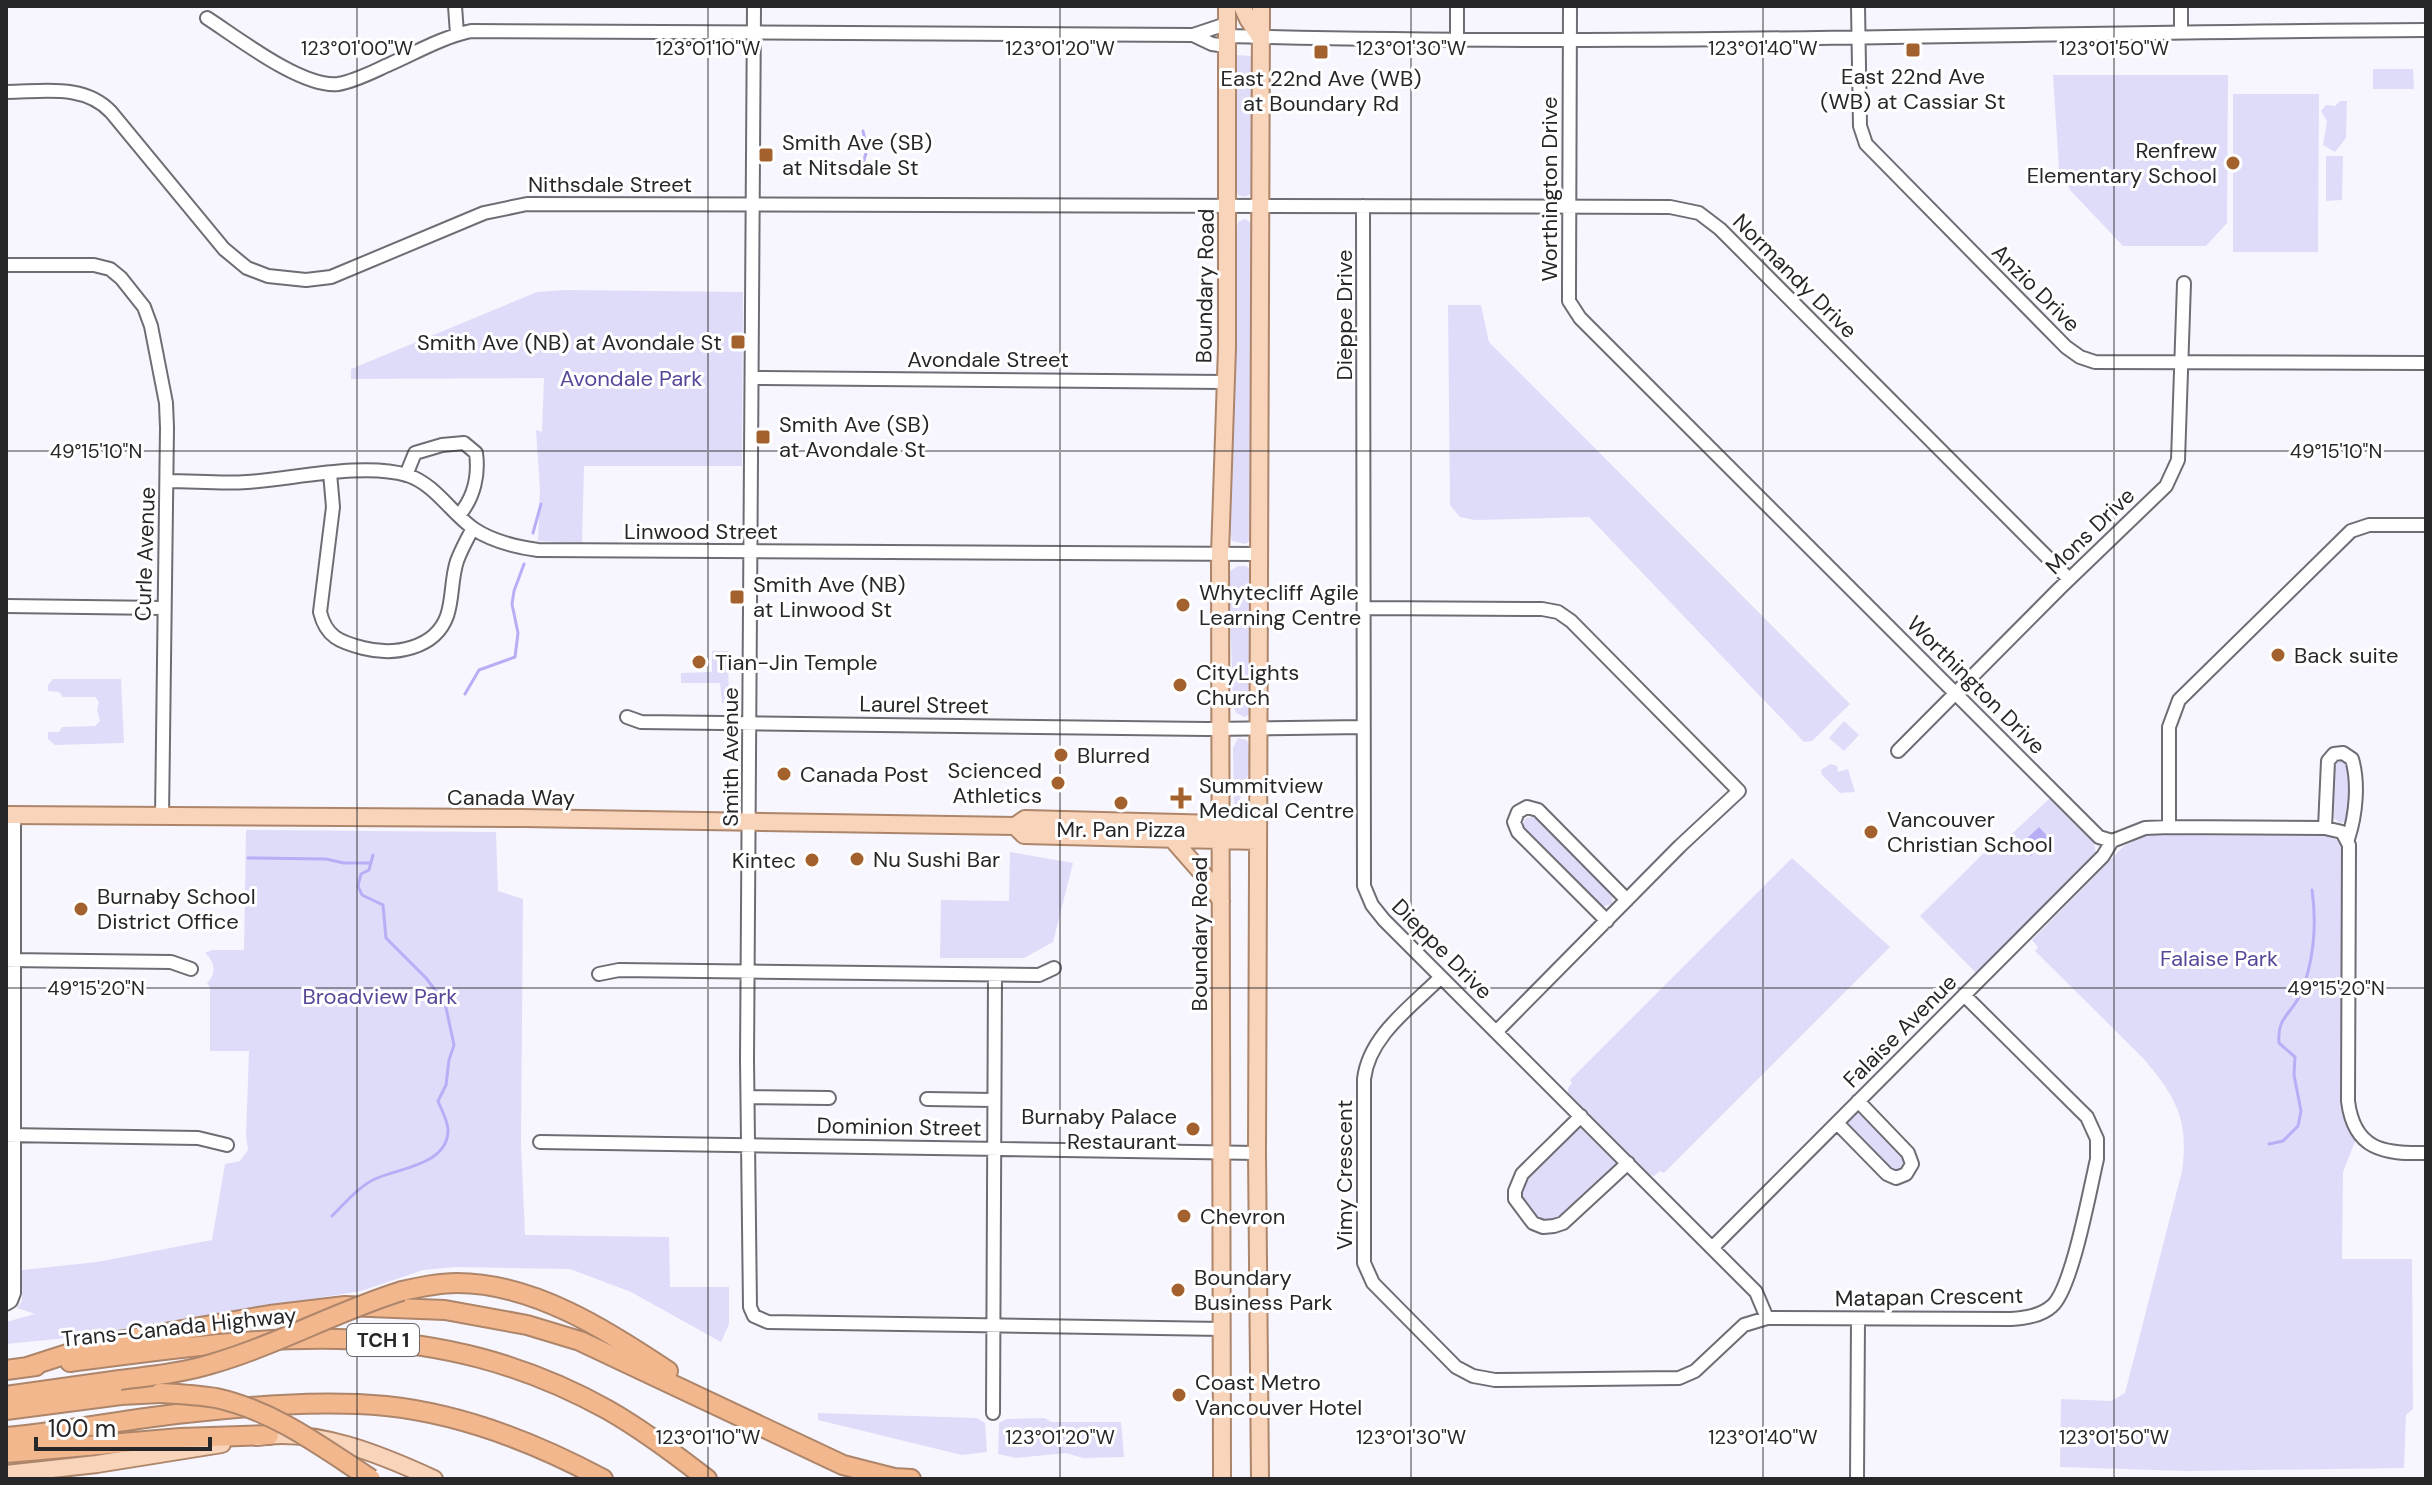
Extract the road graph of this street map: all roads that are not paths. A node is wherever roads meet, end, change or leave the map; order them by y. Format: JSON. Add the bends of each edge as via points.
{"nodes":[{"id":1,"x":455,"y":6,"type":"edge"},
{"id":2,"x":754,"y":6,"type":"edge"},
{"id":3,"x":1227,"y":6,"type":"edge"},
{"id":4,"x":1242,"y":6,"type":"edge"},
{"id":5,"x":1261,"y":6,"type":"edge"},
{"id":6,"x":1457,"y":6,"type":"edge"},
{"id":7,"x":1570,"y":6,"type":"edge"},
{"id":8,"x":1858,"y":6,"type":"edge"},
{"id":9,"x":2181,"y":6,"type":"edge"},
{"id":10,"x":207,"y":18,"type":"dead end"},
{"id":11,"x":2426,"y":30,"type":"edge"},
{"id":12,"x":754,"y":32,"type":"junction"},
{"id":13,"x":2181,"y":32,"type":"junction"},
{"id":14,"x":457,"y":34,"type":"junction"},
{"id":15,"x":1193,"y":35,"type":"junction"},
{"id":16,"x":1226,"y":35,"type":"junction"},
{"id":17,"x":1260,"y":37,"type":"junction"},
{"id":18,"x":1858,"y":37,"type":"junction"},
{"id":19,"x":1457,"y":39,"type":"junction"},
{"id":20,"x":1569,"y":41,"type":"junction"},
{"id":21,"x":6,"y":92,"type":"edge"},
{"id":22,"x":753,"y":204,"type":"junction"},
{"id":23,"x":1228,"y":206,"type":"junction"},
{"id":24,"x":1260,"y":206,"type":"junction"},
{"id":25,"x":1363,"y":206,"type":"junction"},
{"id":26,"x":1569,"y":207,"type":"junction"},
{"id":27,"x":6,"y":265,"type":"edge"},
{"id":28,"x":2184,"y":283,"type":"dead end"},
{"id":29,"x":2180,"y":362,"type":"junction"},
{"id":30,"x":2426,"y":363,"type":"edge"},
{"id":31,"x":752,"y":378,"type":"junction"},
{"id":32,"x":1225,"y":382,"type":"junction"},
{"id":33,"x":330,"y":473,"type":"junction"},
{"id":34,"x":406,"y":475,"type":"junction"},
{"id":35,"x":167,"y":481,"type":"junction"},
{"id":36,"x":460,"y":514,"type":"junction"},
{"id":37,"x":2426,"y":525,"type":"edge"},
{"id":38,"x":473,"y":528,"type":"junction"},
{"id":39,"x":751,"y":552,"type":"junction"},
{"id":40,"x":1220,"y":554,"type":"junction"},
{"id":41,"x":1260,"y":554,"type":"junction"},
{"id":42,"x":2069,"y":579,"type":"junction"},
{"id":43,"x":6,"y":606,"type":"edge"},
{"id":44,"x":163,"y":608,"type":"junction"},
{"id":45,"x":1365,"y":608,"type":"junction"},
{"id":46,"x":1955,"y":693,"type":"junction"},
{"id":47,"x":627,"y":717,"type":"dead end"},
{"id":48,"x":750,"y":723,"type":"junction"},
{"id":49,"x":1259,"y":727,"type":"junction"},
{"id":50,"x":1363,"y":727,"type":"junction"},
{"id":51,"x":1221,"y":728,"type":"junction"},
{"id":52,"x":1898,"y":751,"type":"dead end"},
{"id":53,"x":10,"y":815,"type":"edge"},
{"id":54,"x":162,"y":817,"type":"junction"},
{"id":55,"x":749,"y":822,"type":"junction"},
{"id":56,"x":1015,"y":826,"type":"junction"},
{"id":57,"x":2169,"y":827,"type":"junction"},
{"id":58,"x":2325,"y":828,"type":"junction"},
{"id":59,"x":1221,"y":832,"type":"junction"},
{"id":60,"x":1258,"y":833,"type":"junction"},
{"id":61,"x":2348,"y":839,"type":"junction"},
{"id":62,"x":1173,"y":840,"type":"junction"},
{"id":63,"x":2112,"y":841,"type":"junction"},
{"id":64,"x":1627,"y":900,"type":"junction"},
{"id":65,"x":1221,"y":902,"type":"junction"},
{"id":66,"x":1607,"y":921,"type":"junction"},
{"id":67,"x":10,"y":960,"type":"edge"},
{"id":68,"x":1054,"y":968,"type":"dead end"},
{"id":69,"x":191,"y":969,"type":"dead end"},
{"id":70,"x":748,"y":971,"type":"junction"},
{"id":71,"x":599,"y":974,"type":"dead end"},
{"id":72,"x":995,"y":975,"type":"junction"},
{"id":73,"x":1441,"y":977,"type":"junction"},
{"id":74,"x":1964,"y":995,"type":"junction"},
{"id":75,"x":1496,"y":1032,"type":"junction"},
{"id":76,"x":748,"y":1097,"type":"junction"},
{"id":77,"x":829,"y":1098,"type":"dead end"},
{"id":78,"x":927,"y":1099,"type":"dead end"},
{"id":79,"x":994,"y":1100,"type":"junction"},
{"id":80,"x":1858,"y":1101,"type":"junction"},
{"id":81,"x":1581,"y":1116,"type":"junction"},
{"id":82,"x":1837,"y":1123,"type":"junction"},
{"id":83,"x":10,"y":1136,"type":"edge"},
{"id":84,"x":540,"y":1142,"type":"dead end"},
{"id":85,"x":227,"y":1145,"type":"dead end"},
{"id":86,"x":748,"y":1146,"type":"junction"},
{"id":87,"x":994,"y":1149,"type":"junction"},
{"id":88,"x":1221,"y":1153,"type":"junction"},
{"id":89,"x":1257,"y":1153,"type":"junction"},
{"id":90,"x":2426,"y":1153,"type":"edge"},
{"id":91,"x":1628,"y":1163,"type":"junction"},
{"id":92,"x":1713,"y":1247,"type":"junction"},
{"id":93,"x":9,"y":1303,"type":"edge"},
{"id":94,"x":1767,"y":1318,"type":"junction"},
{"id":95,"x":1858,"y":1319,"type":"junction"},
{"id":96,"x":994,"y":1324,"type":"junction"},
{"id":97,"x":1223,"y":1329,"type":"junction"},
{"id":98,"x":27,"y":1367,"type":"junction"},
{"id":99,"x":6,"y":1370,"type":"edge"},
{"id":100,"x":6,"y":1396,"type":"edge"},
{"id":101,"x":720,"y":1406,"type":"junction"},
{"id":102,"x":6,"y":1410,"type":"edge"},
{"id":103,"x":993,"y":1413,"type":"dead end"},
{"id":104,"x":269,"y":1435,"type":"junction"},
{"id":105,"x":6,"y":1437,"type":"edge"},
{"id":106,"x":6,"y":1453,"type":"edge"},
{"id":107,"x":6,"y":1474,"type":"edge"},
{"id":108,"x":371,"y":1479,"type":"edge"},
{"id":109,"x":434,"y":1479,"type":"edge"},
{"id":110,"x":603,"y":1479,"type":"edge"},
{"id":111,"x":707,"y":1479,"type":"edge"},
{"id":112,"x":911,"y":1479,"type":"edge"},
{"id":113,"x":1222,"y":1479,"type":"edge"},
{"id":114,"x":1260,"y":1479,"type":"edge"},
{"id":115,"x":1857,"y":1479,"type":"edge"}],
"edges":[{"from":1,"to":14,"type":"street"},
{"from":2,"to":12,"type":"street","name":"Smith Avenue"},
{"from":3,"to":16,"type":"main road","name":"Boundary Road"},
{"from":4,"to":17,"type":"main road"},
{"from":5,"to":17,"type":"main road"},
{"from":6,"to":19,"type":"street"},
{"from":7,"to":20,"type":"street","name":"Worthington Drive"},
{"from":8,"to":18,"type":"street","name":"Anzio Drive"},
{"from":9,"to":13,"type":"street"},
{"from":10,"to":14,"type":"street","via":[[303,78],[322,84],[356,79]]},
{"from":11,"to":13,"type":"street"},
{"from":12,"to":14,"type":"street"},
{"from":12,"to":15,"type":"street"},
{"from":12,"to":22,"type":"street","name":"Smith Avenue"},
{"from":13,"to":18,"type":"street"},
{"from":15,"to":16,"type":"street"},
{"from":15,"to":16,"type":"street","via":[[1212,44]]},
{"from":16,"to":17,"type":"street"},
{"from":16,"to":23,"type":"main road","name":"Boundary Road"},
{"from":17,"to":19,"type":"street"},
{"from":17,"to":24,"type":"main road"},
{"from":18,"to":20,"type":"street"},
{"from":18,"to":29,"type":"street","name":"Anzio Drive","via":[[1860,126],[1873,153],[2080,357],[2095,362]]},
{"from":19,"to":20,"type":"street"},
{"from":20,"to":26,"type":"street","name":"Worthington Drive"},
{"from":21,"to":22,"type":"street","name":"Nithsdale Street","via":[[78,92],[103,103],[231,256],[247,268],[279,278],[331,277],[484,213],[517,205]]},
{"from":22,"to":23,"type":"street","name":"Nithsdale Street"},
{"from":22,"to":31,"type":"street","name":"Smith Avenue"},
{"from":23,"to":24,"type":"street","name":"Nithsdale Street"},
{"from":23,"to":32,"type":"main road","name":"Boundary Road"},
{"from":24,"to":25,"type":"street","name":"Normandy Drive"},
{"from":24,"to":41,"type":"main road"},
{"from":25,"to":26,"type":"street","name":"Normandy Drive"},
{"from":25,"to":45,"type":"street","name":"Dieppe Drive"},
{"from":26,"to":42,"type":"street","name":"Normandy Drive","via":[[1670,207],[1710,221]]},
{"from":26,"to":46,"type":"street","name":"Worthington Drive","via":[[1569,301],[1580,318]]},
{"from":27,"to":35,"type":"street","name":"Curle Avenue","via":[[110,269],[144,307],[166,403]]},
{"from":28,"to":29,"type":"street","name":"Mons Drive"},
{"from":29,"to":30,"type":"street","name":"Anzio Drive"},
{"from":29,"to":42,"type":"street","name":"Mons Drive","via":[[2178,460],[2166,486]]},
{"from":31,"to":32,"type":"street","name":"Avondale Street"},
{"from":31,"to":39,"type":"street","name":"Smith Avenue"},
{"from":32,"to":40,"type":"main road","name":"Boundary Road"},
{"from":33,"to":34,"type":"street"},
{"from":33,"to":35,"type":"street","via":[[248,482]]},
{"from":33,"to":38,"type":"street","via":[[333,507],[320,612],[329,634],[340,642],[396,651],[430,639],[447,616],[456,563]]},
{"from":34,"to":36,"type":"street","name":"Linwood Street"},
{"from":34,"to":36,"type":"street","via":[[415,453],[464,443],[476,453],[476,473],[471,500]]},
{"from":35,"to":44,"type":"street","name":"Curle Avenue"},
{"from":36,"to":38,"type":"street","name":"Linwood Street"},
{"from":37,"to":57,"type":"street","via":[[2369,525],[2351,531],[2179,700],[2169,727]]},
{"from":38,"to":39,"type":"street","name":"Linwood Street","via":[[538,550]]},
{"from":39,"to":40,"type":"street","name":"Linwood Street"},
{"from":39,"to":48,"type":"street","name":"Smith Avenue"},
{"from":40,"to":41,"type":"street","name":"Linwood Street"},
{"from":40,"to":51,"type":"main road","name":"Boundary Road"},
{"from":41,"to":49,"type":"main road"},
{"from":42,"to":46,"type":"street","name":"Mons Drive"},
{"from":43,"to":44,"type":"street"},
{"from":44,"to":54,"type":"street","name":"Curle Avenue"},
{"from":45,"to":50,"type":"street","name":"Dieppe Drive"},
{"from":45,"to":64,"type":"street","via":[[1558,612],[1739,791]]},
{"from":46,"to":52,"type":"street","name":"Mons Drive"},
{"from":46,"to":63,"type":"street","name":"Worthington Drive","via":[[2099,837]]},
{"from":47,"to":48,"type":"street","name":"Laurel Street","via":[[641,722]]},
{"from":48,"to":51,"type":"street","name":"Laurel Street"},
{"from":48,"to":55,"type":"street","name":"Smith Avenue"},
{"from":49,"to":50,"type":"street","name":"Laurel Street"},
{"from":49,"to":51,"type":"street","name":"Laurel Street"},
{"from":49,"to":60,"type":"main road"},
{"from":50,"to":73,"type":"street","name":"Dieppe Drive","via":[[1364,886],[1372,905]]},
{"from":51,"to":59,"type":"main road","name":"Boundary Road"},
{"from":53,"to":54,"type":"main road","name":"Canada Way"},
{"from":53,"to":67,"type":"street"},
{"from":54,"to":55,"type":"main road","name":"Canada Way"},
{"from":55,"to":56,"type":"main road","name":"Canada Way"},
{"from":55,"to":70,"type":"street","name":"Smith Avenue"},
{"from":56,"to":59,"type":"main road","name":"Canada Way","via":[[1025,819]]},
{"from":56,"to":62,"type":"main road","name":"Canada Way","via":[[1024,835]]},
{"from":57,"to":58,"type":"street"},
{"from":57,"to":63,"type":"street","via":[[2145,828]]},
{"from":58,"to":61,"type":"street","via":[[2339,830]]},
{"from":58,"to":61,"type":"street","via":[[2328,761],[2343,753],[2352,759],[2354,773],[2354,820]]},
{"from":59,"to":60,"type":"main road","name":"Canada Way"},
{"from":59,"to":62,"type":"main road","name":"Canada Way"},
{"from":59,"to":65,"type":"main road","name":"Boundary Road"},
{"from":60,"to":89,"type":"main road"},
{"from":61,"to":90,"type":"street","via":[[2349,1109],[2358,1131],[2373,1146],[2390,1153]]},
{"from":62,"to":65,"type":"main road"},
{"from":63,"to":74,"type":"street","name":"Falaise Avenue"},
{"from":64,"to":66,"type":"street"},
{"from":64,"to":66,"type":"street","via":[[1538,810],[1527,807],[1518,812],[1518,832]]},
{"from":65,"to":88,"type":"main road","name":"Boundary Road"},
{"from":66,"to":75,"type":"street"},
{"from":67,"to":69,"type":"street","via":[[171,962]]},
{"from":67,"to":83,"type":"street"},
{"from":68,"to":72,"type":"street","via":[[1039,975]]},
{"from":70,"to":71,"type":"street"},
{"from":70,"to":72,"type":"street"},
{"from":70,"to":76,"type":"street","name":"Smith Avenue"},
{"from":72,"to":79,"type":"street"},
{"from":73,"to":75,"type":"street","name":"Dieppe Drive"},
{"from":73,"to":94,"type":"street","name":"Vimy Crescent","via":[[1374,1045],[1366,1062],[1364,1263],[1373,1283],[1456,1367],[1495,1380],[1679,1378],[1695,1371],[1744,1325]]},
{"from":74,"to":80,"type":"street","name":"Falaise Avenue"},
{"from":74,"to":95,"type":"street","name":"Matapan Crescent","via":[[2087,1117],[2097,1139],[2097,1159],[2066,1283],[2052,1306],[2024,1318]]},
{"from":75,"to":81,"type":"street","name":"Dieppe Drive"},
{"from":76,"to":77,"type":"street"},
{"from":76,"to":86,"type":"street","name":"Smith Avenue"},
{"from":78,"to":79,"type":"street"},
{"from":79,"to":87,"type":"street"},
{"from":80,"to":82,"type":"street","name":"Falaise Avenue"},
{"from":80,"to":82,"type":"street","via":[[1908,1153],[1912,1164],[1906,1174],[1887,1174]]},
{"from":81,"to":91,"type":"street","name":"Dieppe Drive"},
{"from":81,"to":91,"type":"street","via":[[1517,1182],[1515,1199],[1533,1223],[1563,1223]]},
{"from":82,"to":92,"type":"street","name":"Falaise Avenue"},
{"from":83,"to":85,"type":"street","via":[[198,1138]]},
{"from":83,"to":93,"type":"street","via":[[14,1293]]},
{"from":84,"to":86,"type":"street","name":"Dominion Street"},
{"from":86,"to":87,"type":"street","name":"Dominion Street"},
{"from":86,"to":96,"type":"street","name":"Smith Avenue","via":[[754,1316],[768,1322]]},
{"from":87,"to":88,"type":"street","name":"Dominion Street"},
{"from":87,"to":96,"type":"street"},
{"from":88,"to":89,"type":"street","name":"Dominion Street"},
{"from":88,"to":97,"type":"main road","name":"Boundary Road"},
{"from":89,"to":114,"type":"main road"},
{"from":91,"to":92,"type":"street","name":"Dieppe Drive"},
{"from":92,"to":94,"type":"street","name":"Dieppe Drive","via":[[1756,1292]]},
{"from":94,"to":95,"type":"street","name":"Matapan Crescent"},
{"from":95,"to":115,"type":"street"},
{"from":96,"to":97,"type":"street"},
{"from":96,"to":103,"type":"street"},
{"from":97,"to":113,"type":"main road","name":"Boundary Road"},
{"from":98,"to":99,"type":"highway","name":"Trans-Canada Highway","number":"TCH 1"},
{"from":98,"to":101,"type":"highway","via":[[95,1345],[255,1317],[345,1306],[394,1307],[483,1315],[554,1332]]},
{"from":98,"to":111,"type":"highway","name":"Trans-Canada Highway","number":"TCH 1","via":[[265,1339],[399,1342],[511,1367],[564,1388],[657,1440]]},
{"from":100,"to":101,"type":"highway","bridge":true,"via":[[210,1365],[371,1300],[459,1283],[501,1288],[574,1315]]},
{"from":101,"to":112,"type":"highway","via":[[843,1465]]},
{"from":102,"to":108,"type":"highway","bridge":true,"via":[[121,1395],[217,1398],[265,1414]]},
{"from":104,"to":106,"type":"highway"},
{"from":104,"to":107,"type":"main road"},
{"from":104,"to":109,"type":"main road","via":[[342,1445]]},
{"from":105,"to":110,"type":"highway","via":[[256,1407],[386,1407],[510,1435]]}]}
